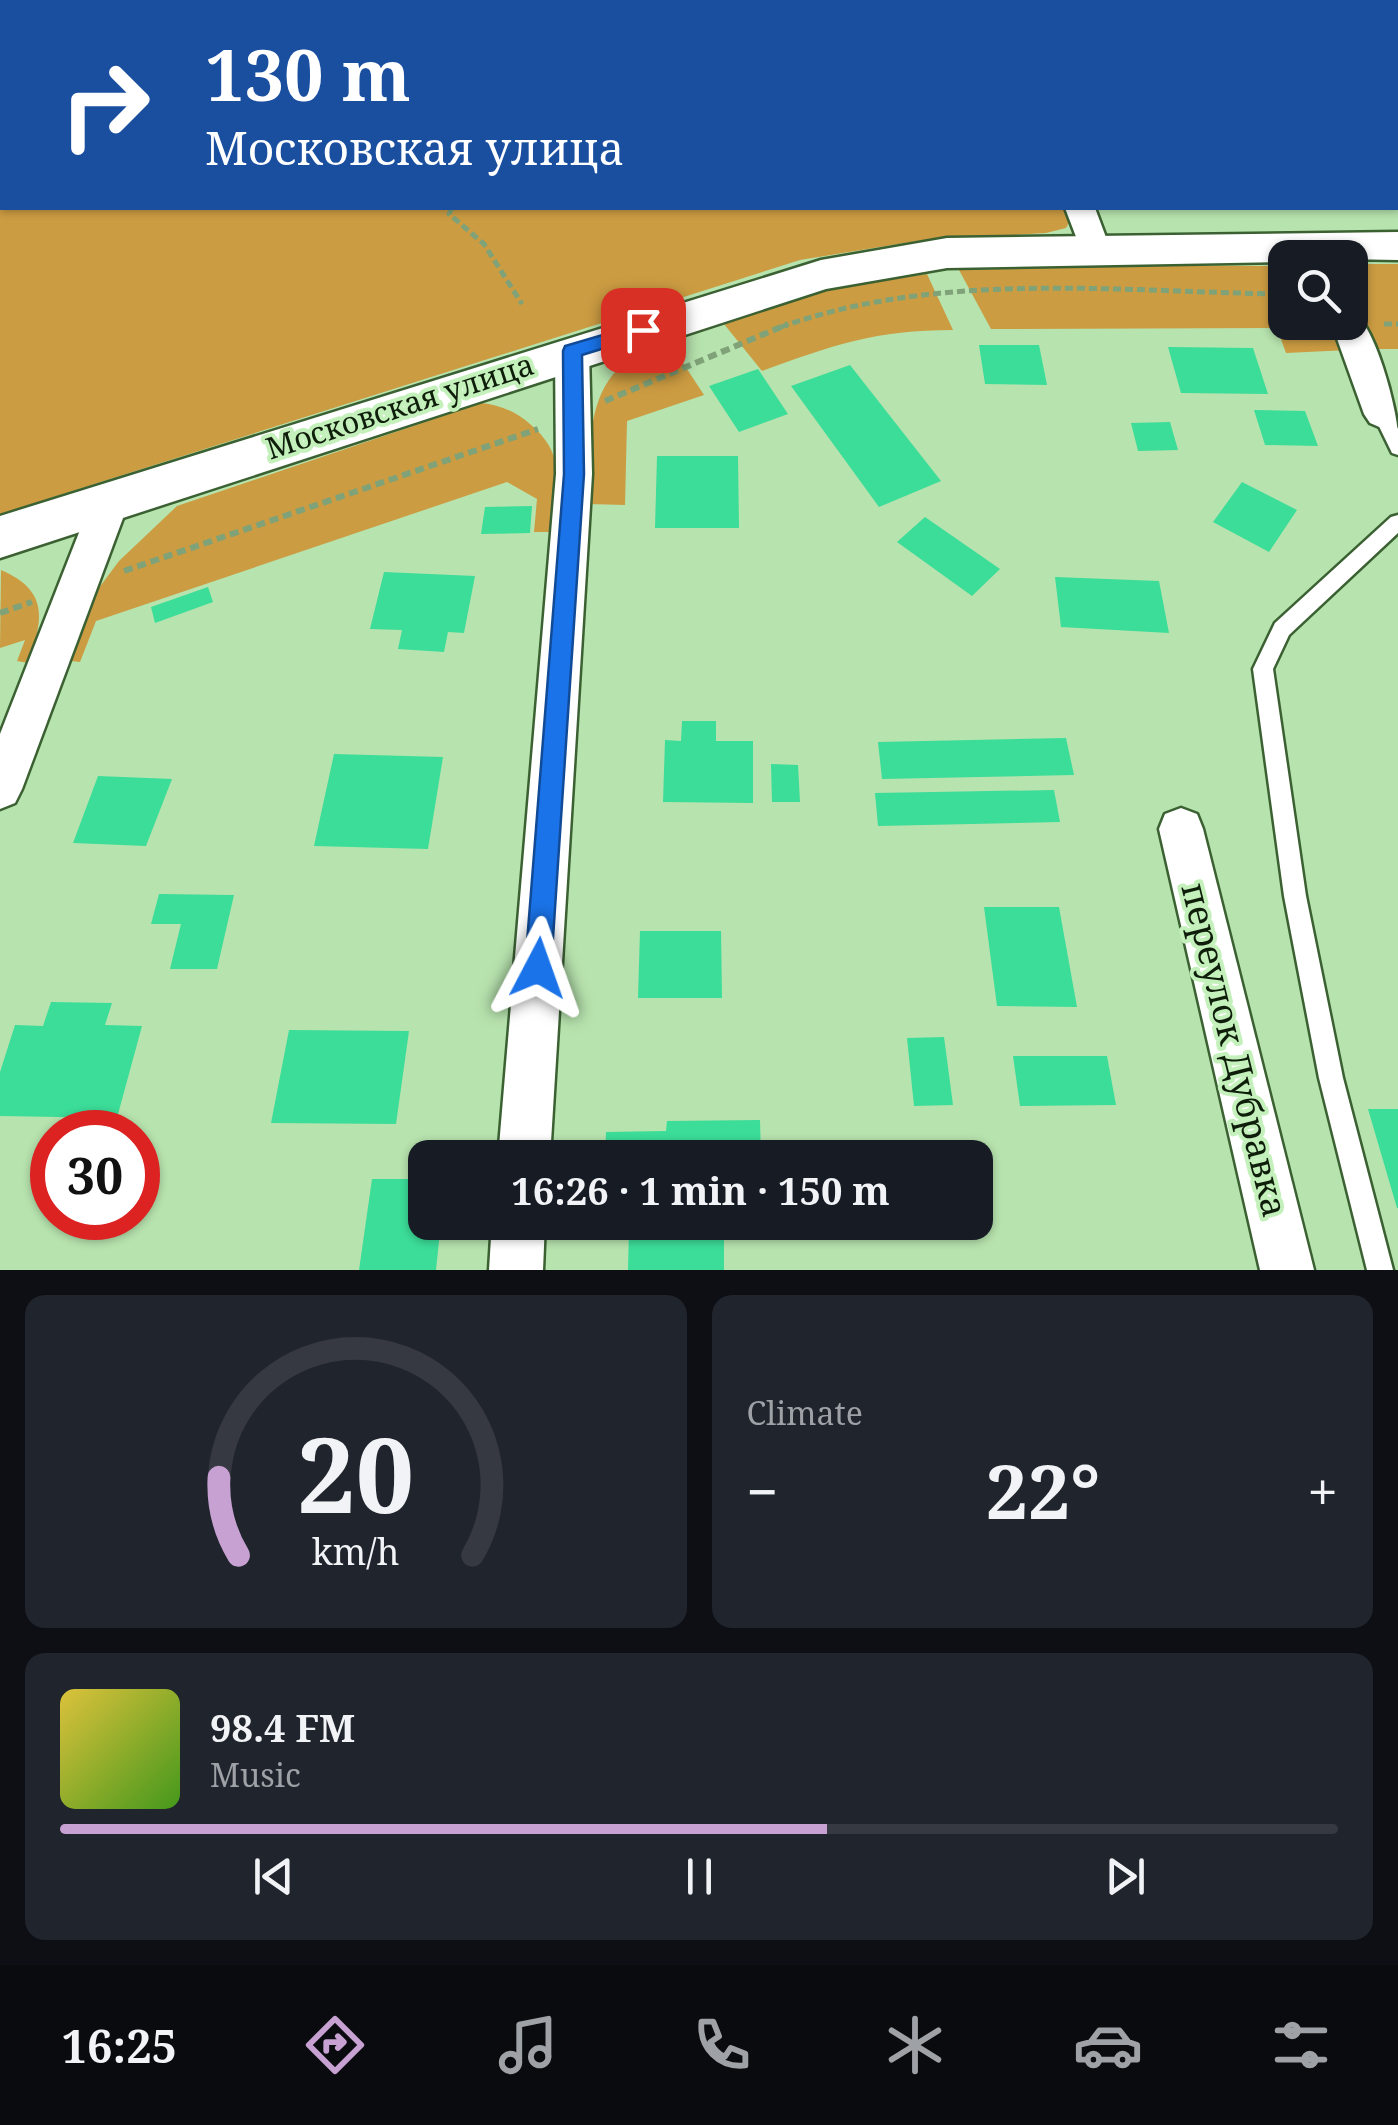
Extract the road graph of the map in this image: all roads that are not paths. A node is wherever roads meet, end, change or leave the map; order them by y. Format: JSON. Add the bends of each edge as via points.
{"nodes":[{"id":1,"x":1087,"y":228,"type":"edge"},
{"id":2,"x":1398,"y":246,"type":"edge"},
{"id":3,"x":1268,"y":247,"type":"edge"},
{"id":4,"x":1368,"y":248,"type":"edge"},
{"id":5,"x":1355,"y":340,"type":"edge"},
{"id":6,"x":572,"y":351,"type":"junction"},
{"id":7,"x":1390,"y":418,"type":"edge"},
{"id":8,"x":1398,"y":448,"type":"edge"},
{"id":9,"x":110,"y":502,"type":"junction"},
{"id":10,"x":1398,"y":522,"type":"edge"},
{"id":11,"x":0,"y":538,"type":"edge"},
{"id":12,"x":0,"y":789,"type":"edge"},
{"id":13,"x":1181,"y":829,"type":"dead end"},
{"id":14,"x":525,"y":1140,"type":"edge"},
{"id":15,"x":518,"y":1240,"type":"edge"},
{"id":16,"x":516,"y":1270,"type":"edge"},
{"id":17,"x":1287,"y":1270,"type":"edge"},
{"id":18,"x":1380,"y":1270,"type":"edge"}],
"edges":[{"from":1,"to":3,"type":"street","name":"Московская улица"},
{"from":1,"to":6,"type":"street","name":"Московская улица","via":[[821,275]]},
{"from":2,"to":4,"type":"street","name":"Московская улица"},
{"from":5,"to":7,"type":"street"},
{"from":6,"to":9,"type":"street","name":"Московская улица"},
{"from":6,"to":14,"type":"street","via":[[574,474]]},
{"from":7,"to":8,"type":"lane"},
{"from":9,"to":11,"type":"street","name":"Московская улица"},
{"from":9,"to":12,"type":"street"},
{"from":10,"to":18,"type":"lane","via":[[1282,629],[1263,668],[1306,951]]},
{"from":13,"to":17,"type":"street","name":"переулок Дубравка"},
{"from":15,"to":16,"type":"street"}]}
